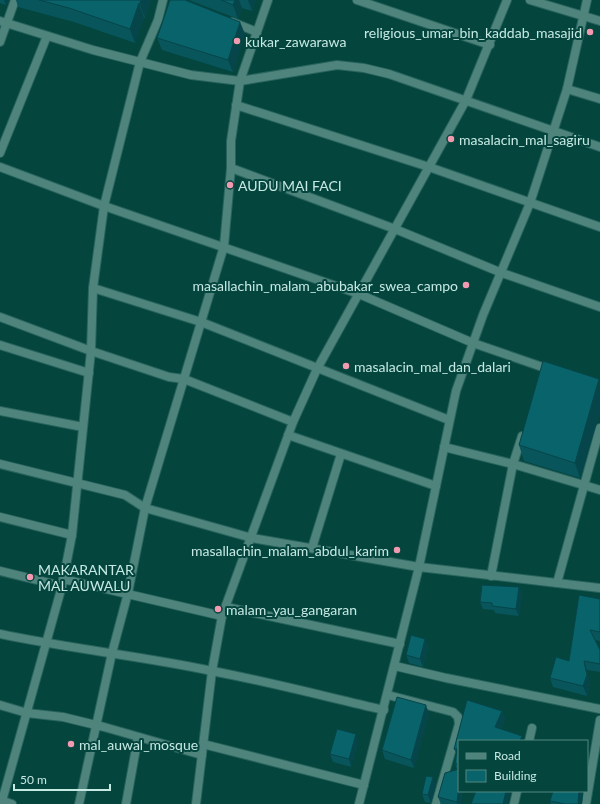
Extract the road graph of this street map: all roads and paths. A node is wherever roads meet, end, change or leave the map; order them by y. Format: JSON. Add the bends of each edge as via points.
{"nodes":[{"id":1,"x":15,"y":0,"type":"edge"},
{"id":2,"x":163,"y":0,"type":"edge"},
{"id":3,"x":268,"y":0,"type":"edge"},
{"id":4,"x":357,"y":0,"type":"edge"},
{"id":5,"x":507,"y":0,"type":"edge"},
{"id":6,"x":530,"y":0,"type":"edge"},
{"id":7,"x":587,"y":0,"type":"edge"},
{"id":8,"x":583,"y":16,"type":"junction"},
{"id":9,"x":222,"y":19,"type":"edge"},
{"id":10,"x":600,"y":21,"type":"edge"},
{"id":11,"x":4,"y":22,"type":"edge"},
{"id":12,"x":257,"y":32,"type":"junction"},
{"id":13,"x":47,"y":36,"type":"junction"},
{"id":14,"x":0,"y":42,"type":"edge"},
{"id":15,"x":490,"y":45,"type":"junction"},
{"id":16,"x":140,"y":62,"type":"junction"},
{"id":17,"x":240,"y":81,"type":"junction"},
{"id":18,"x":568,"y":89,"type":"junction"},
{"id":19,"x":600,"y":99,"type":"edge"},
{"id":20,"x":466,"y":100,"type":"junction"},
{"id":21,"x":236,"y":105,"type":"junction"},
{"id":22,"x":555,"y":130,"type":"junction"},
{"id":23,"x":600,"y":147,"type":"edge"},
{"id":24,"x":0,"y":153,"type":"edge"},
{"id":25,"x":0,"y":167,"type":"edge"},
{"id":26,"x":429,"y":167,"type":"junction"},
{"id":27,"x":231,"y":168,"type":"junction"},
{"id":28,"x":530,"y":203,"type":"junction"},
{"id":29,"x":104,"y":206,"type":"junction"},
{"id":30,"x":600,"y":227,"type":"edge"},
{"id":31,"x":394,"y":229,"type":"junction"},
{"id":32,"x":224,"y":246,"type":"junction"},
{"id":33,"x":502,"y":274,"type":"junction"},
{"id":34,"x":93,"y":288,"type":"junction"},
{"id":35,"x":359,"y":294,"type":"junction"},
{"id":36,"x":600,"y":307,"type":"edge"},
{"id":37,"x":0,"y":317,"type":"edge"},
{"id":38,"x":201,"y":322,"type":"junction"},
{"id":39,"x":472,"y":343,"type":"junction"},
{"id":40,"x":0,"y":345,"type":"edge"},
{"id":41,"x":91,"y":351,"type":"junction"},
{"id":42,"x":317,"y":369,"type":"junction"},
{"id":43,"x":88,"y":372,"type":"junction"},
{"id":44,"x":557,"y":372,"type":"edge"},
{"id":45,"x":184,"y":379,"type":"junction"},
{"id":46,"x":0,"y":411,"type":"edge"},
{"id":47,"x":449,"y":420,"type":"junction"},
{"id":48,"x":293,"y":422,"type":"junction"},
{"id":49,"x":83,"y":427,"type":"junction"},
{"id":50,"x":524,"y":427,"type":"edge"},
{"id":51,"x":600,"y":428,"type":"edge"},
{"id":52,"x":288,"y":435,"type":"junction"},
{"id":53,"x":444,"y":446,"type":"junction"},
{"id":54,"x":341,"y":454,"type":"junction"},
{"id":55,"x":0,"y":464,"type":"edge"},
{"id":56,"x":513,"y":464,"type":"junction"},
{"id":57,"x":77,"y":484,"type":"junction"},
{"id":58,"x":584,"y":485,"type":"junction"},
{"id":59,"x":436,"y":486,"type":"junction"},
{"id":60,"x":600,"y":490,"type":"edge"},
{"id":61,"x":145,"y":508,"type":"junction"},
{"id":62,"x":0,"y":517,"type":"edge"},
{"id":63,"x":72,"y":535,"type":"junction"},
{"id":64,"x":252,"y":538,"type":"junction"},
{"id":65,"x":312,"y":548,"type":"junction"},
{"id":66,"x":419,"y":567,"type":"junction"},
{"id":67,"x":0,"y":572,"type":"edge"},
{"id":68,"x":492,"y":576,"type":"junction"},
{"id":69,"x":62,"y":582,"type":"junction"},
{"id":70,"x":557,"y":583,"type":"junction"},
{"id":71,"x":600,"y":588,"type":"edge"},
{"id":72,"x":128,"y":593,"type":"junction"},
{"id":73,"x":226,"y":607,"type":"junction"},
{"id":74,"x":222,"y":616,"type":"junction"},
{"id":75,"x":0,"y":634,"type":"edge"},
{"id":76,"x":44,"y":644,"type":"junction"},
{"id":77,"x":400,"y":644,"type":"junction"},
{"id":78,"x":112,"y":653,"type":"junction"},
{"id":79,"x":395,"y":666,"type":"junction"},
{"id":80,"x":212,"y":671,"type":"junction"},
{"id":81,"x":388,"y":695,"type":"junction"},
{"id":82,"x":0,"y":705,"type":"edge"},
{"id":83,"x":600,"y":709,"type":"edge"},
{"id":84,"x":384,"y":710,"type":"junction"},
{"id":85,"x":27,"y":713,"type":"junction"},
{"id":86,"x":600,"y":720,"type":"edge"},
{"id":87,"x":97,"y":726,"type":"junction"},
{"id":88,"x":532,"y":728,"type":"dead end"},
{"id":89,"x":138,"y":737,"type":"junction"},
{"id":90,"x":529,"y":740,"type":"edge"},
{"id":91,"x":203,"y":744,"type":"junction"},
{"id":92,"x":202,"y":755,"type":"junction"},
{"id":93,"x":364,"y":785,"type":"junction"},
{"id":94,"x":517,"y":792,"type":"edge"},
{"id":95,"x":1,"y":801,"type":"edge"},
{"id":96,"x":12,"y":804,"type":"edge"},
{"id":97,"x":79,"y":804,"type":"edge"},
{"id":98,"x":126,"y":804,"type":"edge"},
{"id":99,"x":196,"y":804,"type":"edge"},
{"id":100,"x":359,"y":804,"type":"edge"},
{"id":101,"x":436,"y":804,"type":"edge"},
{"id":102,"x":514,"y":804,"type":"edge"},
{"id":103,"x":586,"y":804,"type":"edge"}],
"edges":[{"from":1,"to":11,"type":"street"},
{"from":2,"to":16,"type":"street","via":[[158,20]]},
{"from":3,"to":12,"type":"street"},
{"from":4,"to":15,"type":"street"},
{"from":5,"to":15,"type":"street"},
{"from":6,"to":8,"type":"street"},
{"from":7,"to":8,"type":"street"},
{"from":8,"to":10,"type":"street"},
{"from":8,"to":18,"type":"street"},
{"from":9,"to":12,"type":"street"},
{"from":11,"to":13,"type":"street"},
{"from":11,"to":14,"type":"street"},
{"from":12,"to":17,"type":"street"},
{"from":13,"to":16,"type":"street"},
{"from":13,"to":24,"type":"street"},
{"from":15,"to":20,"type":"street"},
{"from":16,"to":17,"type":"street","via":[[191,75]]},
{"from":16,"to":29,"type":"street"},
{"from":17,"to":20,"type":"street","via":[[337,64],[389,74]]},
{"from":17,"to":21,"type":"street"},
{"from":18,"to":19,"type":"street"},
{"from":18,"to":22,"type":"street"},
{"from":20,"to":22,"type":"street"},
{"from":20,"to":26,"type":"street"},
{"from":21,"to":26,"type":"street"},
{"from":21,"to":27,"type":"street","via":[[231,140]]},
{"from":22,"to":23,"type":"street"},
{"from":22,"to":28,"type":"street"},
{"from":25,"to":29,"type":"street"},
{"from":26,"to":28,"type":"street"},
{"from":26,"to":31,"type":"street"},
{"from":27,"to":31,"type":"street"},
{"from":27,"to":32,"type":"street"},
{"from":28,"to":30,"type":"street"},
{"from":28,"to":33,"type":"street"},
{"from":29,"to":32,"type":"street"},
{"from":29,"to":34,"type":"street"},
{"from":31,"to":33,"type":"street"},
{"from":31,"to":35,"type":"street"},
{"from":32,"to":35,"type":"street"},
{"from":32,"to":38,"type":"street"},
{"from":33,"to":36,"type":"street"},
{"from":33,"to":39,"type":"street"},
{"from":34,"to":38,"type":"street"},
{"from":34,"to":41,"type":"street"},
{"from":35,"to":39,"type":"street"},
{"from":35,"to":42,"type":"street"},
{"from":37,"to":41,"type":"street"},
{"from":38,"to":42,"type":"street"},
{"from":38,"to":45,"type":"street"},
{"from":39,"to":44,"type":"street","via":[[542,371]]},
{"from":39,"to":47,"type":"street"},
{"from":40,"to":43,"type":"street"},
{"from":41,"to":43,"type":"street"},
{"from":41,"to":45,"type":"street","via":[[169,377]]},
{"from":42,"to":47,"type":"street"},
{"from":42,"to":48,"type":"street"},
{"from":43,"to":49,"type":"street"},
{"from":45,"to":48,"type":"street"},
{"from":45,"to":61,"type":"street"},
{"from":46,"to":49,"type":"street"},
{"from":47,"to":53,"type":"street"},
{"from":48,"to":52,"type":"street"},
{"from":49,"to":57,"type":"street"},
{"from":50,"to":56,"type":"street"},
{"from":51,"to":58,"type":"street"},
{"from":52,"to":54,"type":"street"},
{"from":52,"to":64,"type":"street"},
{"from":53,"to":56,"type":"street"},
{"from":53,"to":59,"type":"street"},
{"from":54,"to":59,"type":"street"},
{"from":54,"to":65,"type":"street"},
{"from":55,"to":57,"type":"street"},
{"from":56,"to":58,"type":"street"},
{"from":56,"to":68,"type":"street"},
{"from":57,"to":61,"type":"street","via":[[125,495]]},
{"from":57,"to":63,"type":"street"},
{"from":58,"to":60,"type":"street"},
{"from":58,"to":70,"type":"street"},
{"from":59,"to":66,"type":"street"},
{"from":61,"to":64,"type":"street"},
{"from":61,"to":72,"type":"street"},
{"from":62,"to":63,"type":"street"},
{"from":63,"to":69,"type":"street"},
{"from":64,"to":65,"type":"street"},
{"from":64,"to":73,"type":"street"},
{"from":65,"to":66,"type":"street"},
{"from":66,"to":68,"type":"street"},
{"from":66,"to":77,"type":"street"},
{"from":67,"to":69,"type":"street"},
{"from":68,"to":70,"type":"street"},
{"from":69,"to":72,"type":"street"},
{"from":69,"to":76,"type":"street"},
{"from":70,"to":71,"type":"street"},
{"from":72,"to":74,"type":"street"},
{"from":72,"to":78,"type":"street"},
{"from":73,"to":74,"type":"street"},
{"from":73,"to":77,"type":"street"},
{"from":74,"to":80,"type":"street"},
{"from":75,"to":76,"type":"street"},
{"from":76,"to":78,"type":"street"},
{"from":76,"to":85,"type":"street"},
{"from":77,"to":79,"type":"street"},
{"from":78,"to":80,"type":"street"},
{"from":78,"to":87,"type":"street"},
{"from":79,"to":81,"type":"street"},
{"from":79,"to":83,"type":"street"},
{"from":80,"to":84,"type":"street"},
{"from":80,"to":91,"type":"street"},
{"from":81,"to":84,"type":"street"},
{"from":81,"to":101,"type":"street","via":[[452,712],[458,717],[459,724]]},
{"from":82,"to":85,"type":"street"},
{"from":84,"to":93,"type":"street"},
{"from":85,"to":87,"type":"street","via":[[63,717]]},
{"from":85,"to":95,"type":"street"},
{"from":86,"to":103,"type":"street"},
{"from":87,"to":89,"type":"street"},
{"from":87,"to":97,"type":"street"},
{"from":88,"to":90,"type":"street"},
{"from":89,"to":92,"type":"street"},
{"from":89,"to":98,"type":"street"},
{"from":91,"to":92,"type":"street"},
{"from":91,"to":93,"type":"street"},
{"from":92,"to":99,"type":"street"},
{"from":93,"to":100,"type":"street"},
{"from":94,"to":102,"type":"street"},
{"from":95,"to":96,"type":"street"}]}
